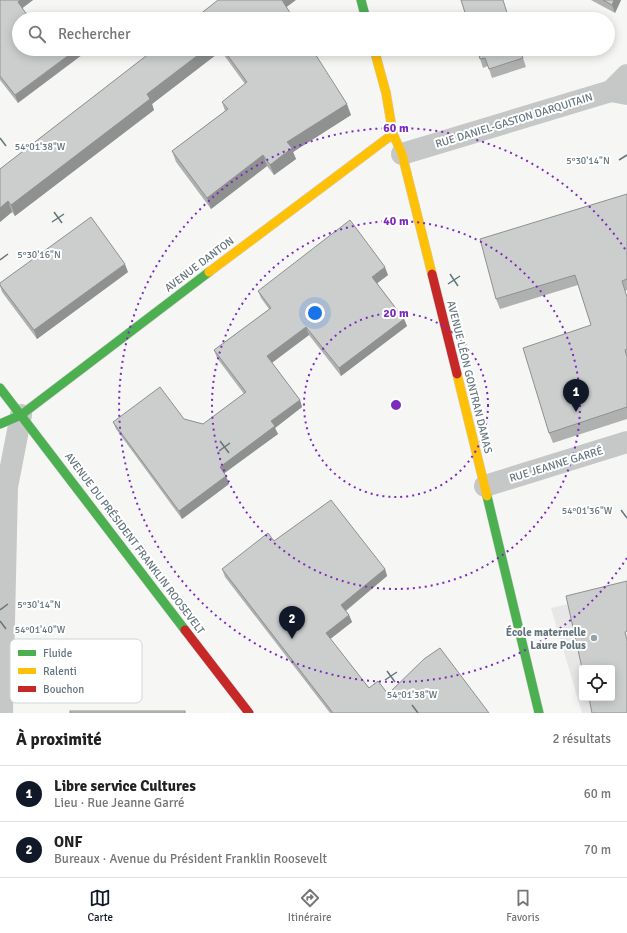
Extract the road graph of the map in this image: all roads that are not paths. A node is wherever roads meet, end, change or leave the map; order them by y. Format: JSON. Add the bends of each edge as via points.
{"nodes":[{"id":1,"x":361,"y":0,"type":"edge"},
{"id":2,"x":364,"y":12,"type":"edge"},
{"id":3,"x":376,"y":56,"type":"edge"},
{"id":4,"x":627,"y":75,"type":"edge"},
{"id":5,"x":619,"y":92,"type":"edge"},
{"id":6,"x":397,"y":144,"type":"junction"},
{"id":7,"x":0,"y":388,"type":"edge"},
{"id":8,"x":21,"y":415,"type":"junction"},
{"id":9,"x":0,"y":424,"type":"edge"},
{"id":10,"x":627,"y":442,"type":"edge"},
{"id":11,"x":485,"y":486,"type":"junction"},
{"id":12,"x":2,"y":713,"type":"edge"},
{"id":13,"x":249,"y":713,"type":"edge"},
{"id":14,"x":539,"y":713,"type":"edge"}],
"edges":[{"from":1,"to":2,"type":"street"},
{"from":3,"to":6,"type":"street","name":"AVENUE LÉON GONTRAN DAMAS"},
{"from":4,"to":5,"type":"street"},
{"from":5,"to":6,"type":"street","name":"RUE DANIEL-GASTON DARQUITAIN"},
{"from":6,"to":8,"type":"street","name":"AVENUE DANTON","via":[[52,390]]},
{"from":6,"to":11,"type":"street","name":"AVENUE LÉON GONTRAN DAMAS"},
{"from":7,"to":8,"type":"street","name":"AVENUE DU PRÉSIDENT FRANKLIN ROOSEVELT"},
{"from":8,"to":9,"type":"street","name":"AVENUE DANTON"},
{"from":8,"to":12,"type":"street","via":[[6,487]]},
{"from":8,"to":13,"type":"street","name":"AVENUE DU PRÉSIDENT FRANKLIN ROOSEVELT"},
{"from":10,"to":11,"type":"street","name":"RUE JEANNE GARRÉ"},
{"from":11,"to":14,"type":"street","name":"AVENUE LÉON GONTRAN DAMAS"}]}
